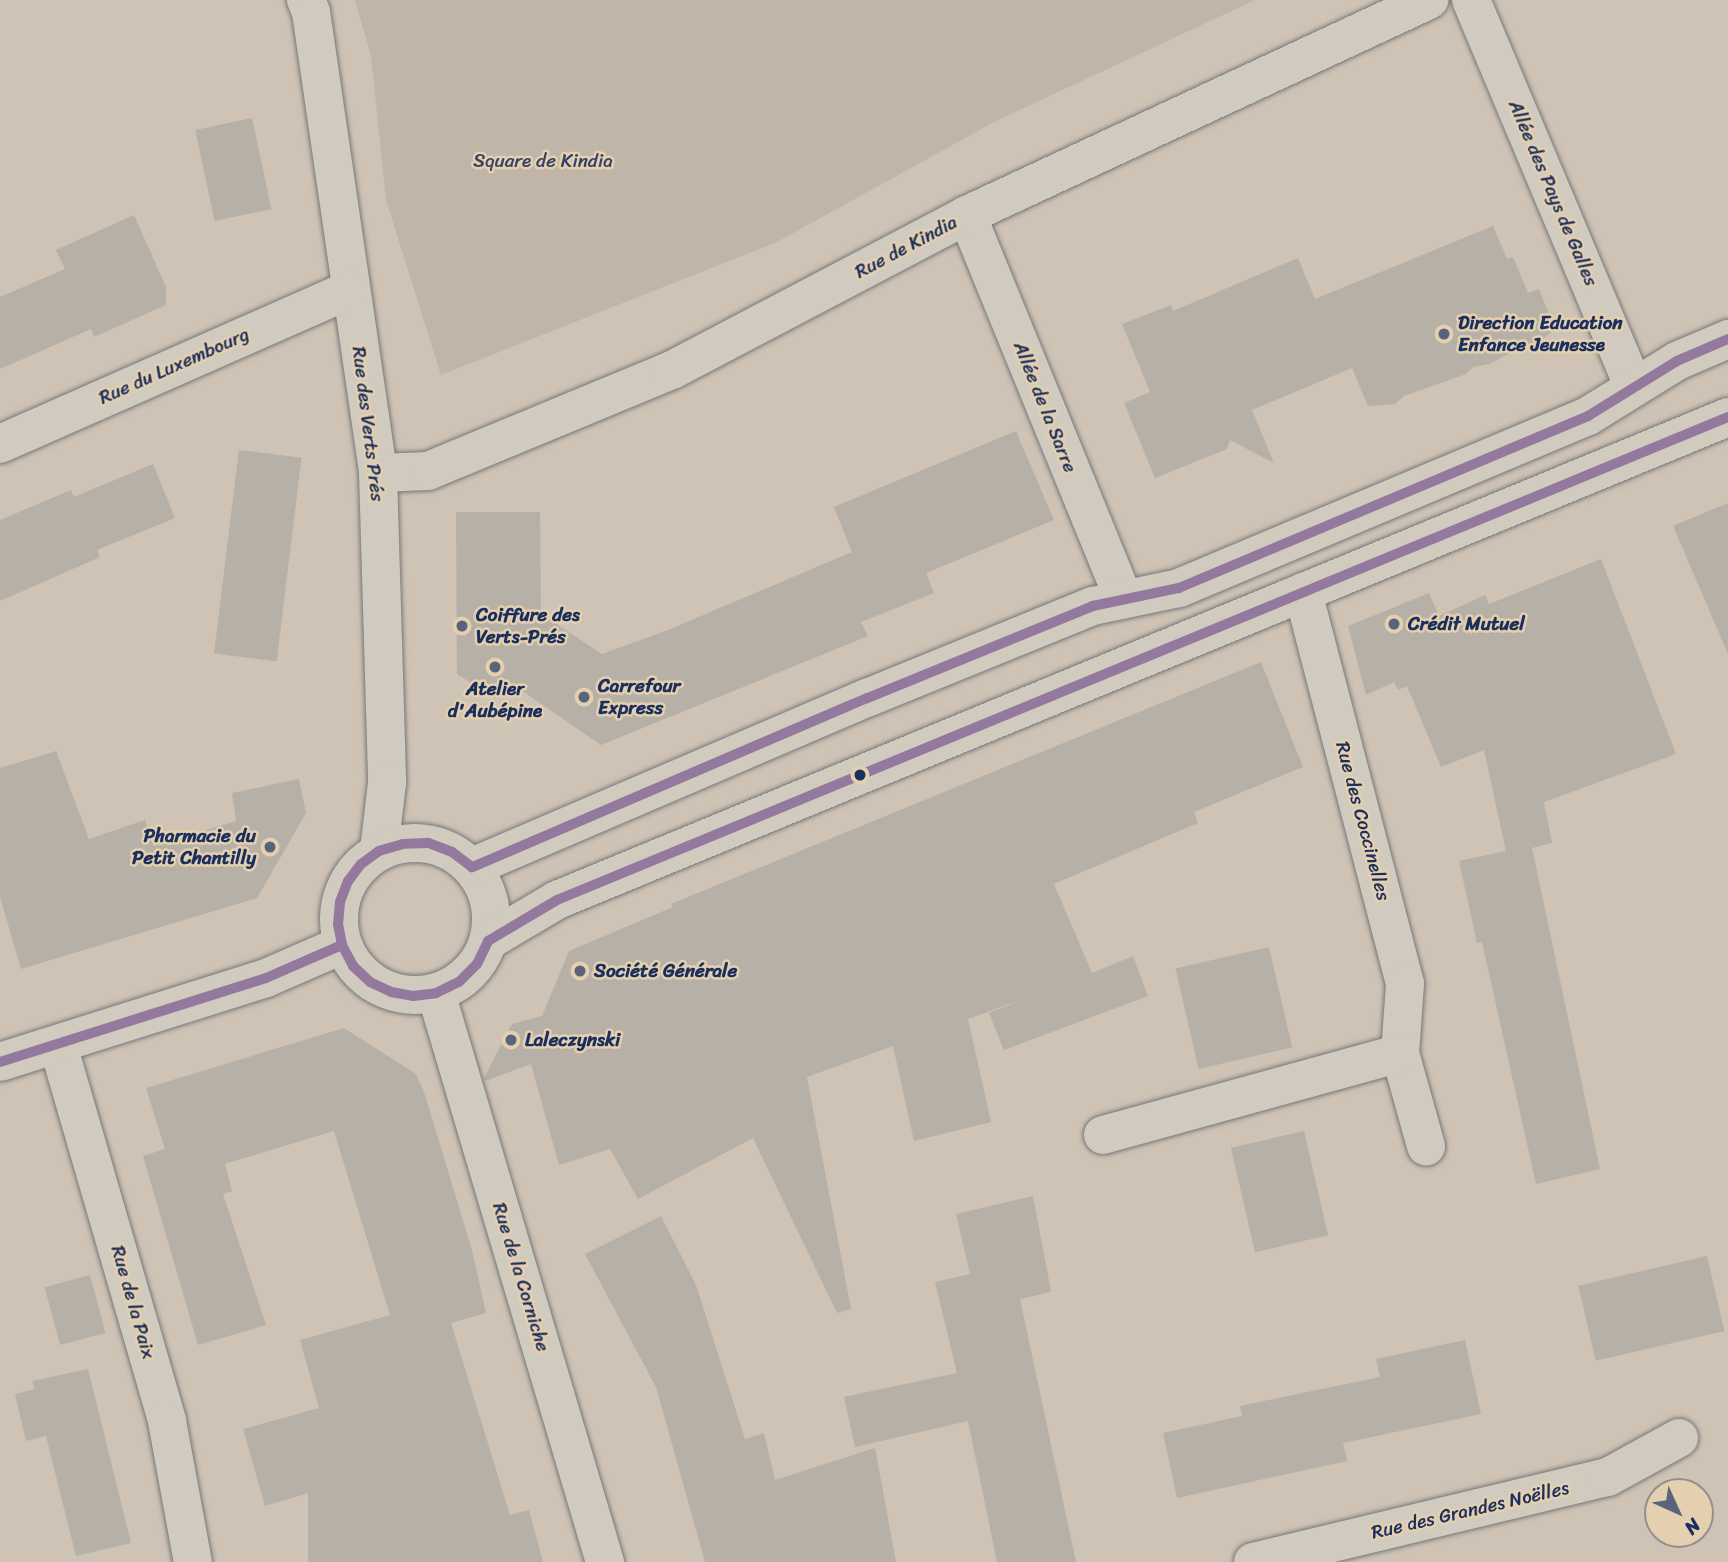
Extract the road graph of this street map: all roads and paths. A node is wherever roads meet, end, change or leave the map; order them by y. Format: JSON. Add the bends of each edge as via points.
{"nodes":[{"id":1,"x":306,"y":0,"type":"edge"},
{"id":2,"x":1429,"y":0,"type":"edge"},
{"id":3,"x":1471,"y":0,"type":"edge"},
{"id":4,"x":967,"y":215,"type":"junction"},
{"id":5,"x":349,"y":290,"type":"junction"},
{"id":6,"x":1728,"y":340,"type":"edge"},
{"id":7,"x":1634,"y":387,"type":"junction"},
{"id":8,"x":1728,"y":417,"type":"edge"},
{"id":9,"x":0,"y":444,"type":"edge"},
{"id":10,"x":378,"y":473,"type":"junction"},
{"id":11,"x":1303,"y":592,"type":"junction"},
{"id":12,"x":1124,"y":599,"type":"junction"},
{"id":13,"x":379,"y":851,"type":"junction"},
{"id":14,"x":472,"y":867,"type":"junction"},
{"id":15,"x":488,"y":941,"type":"junction"},
{"id":16,"x":342,"y":945,"type":"junction"},
{"id":17,"x":436,"y":993,"type":"junction"},
{"id":18,"x":58,"y":1045,"type":"junction"},
{"id":19,"x":1399,"y":1053,"type":"junction"},
{"id":20,"x":0,"y":1062,"type":"edge"},
{"id":21,"x":1103,"y":1135,"type":"dead end"},
{"id":22,"x":1426,"y":1146,"type":"dead end"},
{"id":23,"x":1679,"y":1438,"type":"dead end"},
{"id":24,"x":193,"y":1562,"type":"edge"},
{"id":25,"x":605,"y":1562,"type":"edge"},
{"id":26,"x":1253,"y":1562,"type":"edge"}],
"edges":[{"from":1,"to":5,"type":"street","name":"Rue des Verts Prés"},
{"from":2,"to":4,"type":"street","name":"Rue de Kindia"},
{"from":3,"to":7,"type":"street","name":"Allée des Pays de Galles"},
{"from":4,"to":10,"type":"street","name":"Rue de Kindia","via":[[672,370],[428,471]]},
{"from":4,"to":12,"type":"street","name":"Allée de la Sarre"},
{"from":5,"to":9,"type":"street","name":"Rue du Luxembourg"},
{"from":5,"to":10,"type":"street","name":"Rue des Verts Prés"},
{"from":6,"to":7,"type":"street","via":[[1677,361]]},
{"from":7,"to":12,"type":"street","via":[[1588,416],[1179,588]]},
{"from":8,"to":11,"type":"street"},
{"from":10,"to":13,"type":"street","name":"Rue des Verts Prés","via":[[387,783]]},
{"from":11,"to":15,"type":"street","via":[[557,900]]},
{"from":11,"to":19,"type":"street","name":"Rue des Coccinelles","via":[[1405,984]]},
{"from":12,"to":14,"type":"street","via":[[1093,606],[867,698]]},
{"from":13,"to":14,"type":"street","via":[[403,844],[428,844],[452,852]]},
{"from":13,"to":16,"type":"street","via":[[348,881],[340,902]]},
{"from":14,"to":15,"type":"street","via":[[485,889],[491,915]]},
{"from":15,"to":17,"type":"street","via":[[477,964],[459,982]]},
{"from":16,"to":17,"type":"street","via":[[353,966],[370,982],[413,996]]},
{"from":16,"to":18,"type":"street","via":[[266,978]]},
{"from":17,"to":25,"type":"street","name":"Rue de la Corniche"},
{"from":18,"to":20,"type":"street"},
{"from":18,"to":24,"type":"street","name":"Rue de la Paix","via":[[167,1421]]},
{"from":19,"to":21,"type":"street"},
{"from":19,"to":22,"type":"street","name":"Rue des Coccinelles"},
{"from":23,"to":26,"type":"street","name":"Rue des Grandes Noëlles","via":[[1608,1477]]}]}
